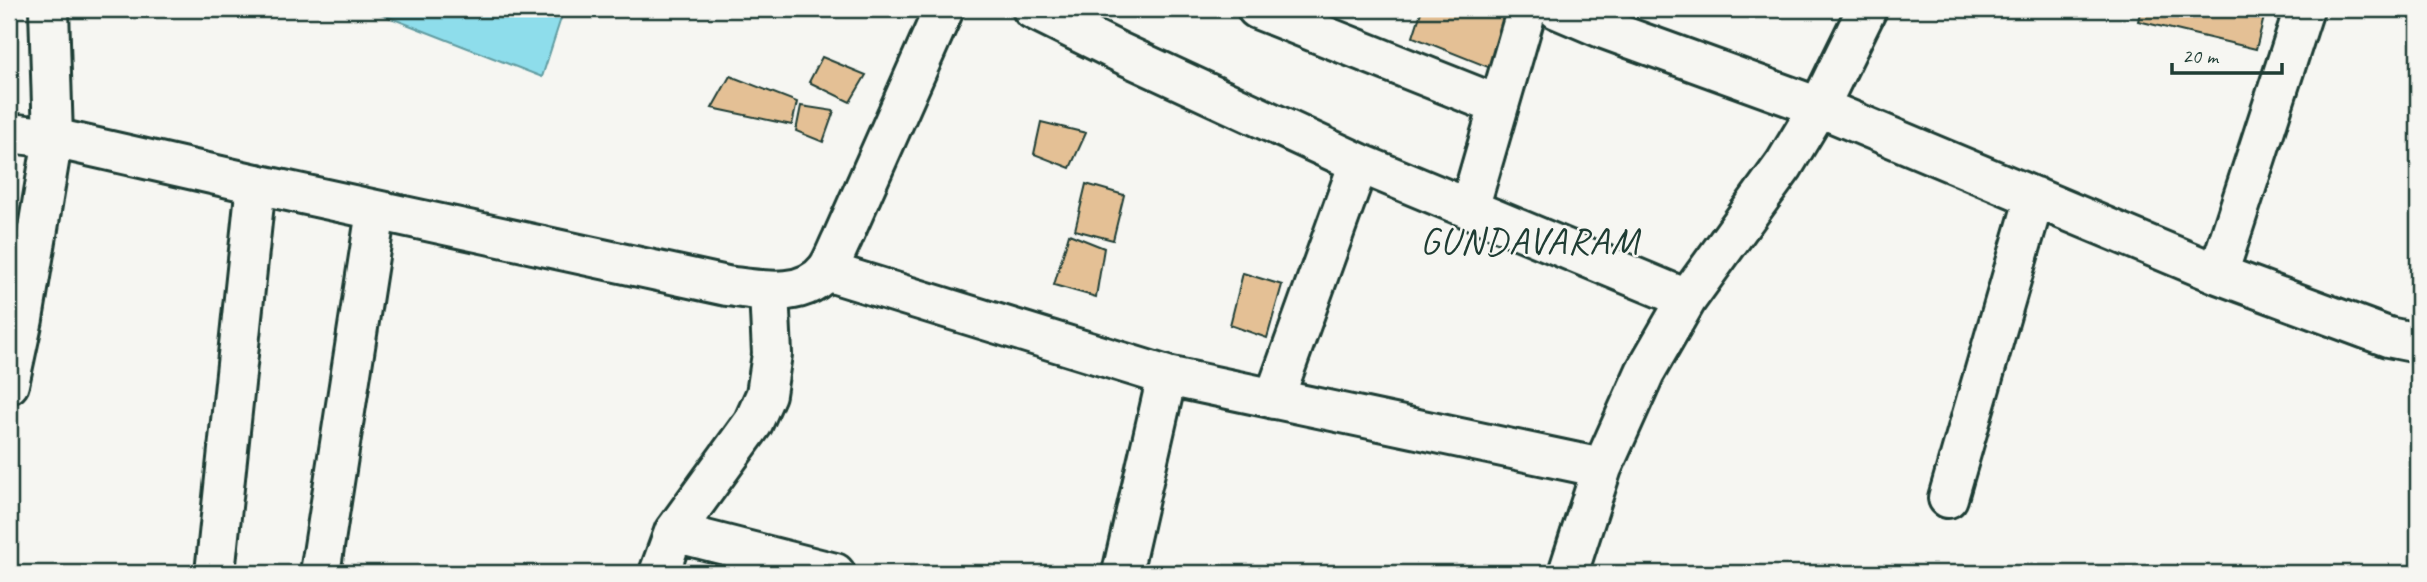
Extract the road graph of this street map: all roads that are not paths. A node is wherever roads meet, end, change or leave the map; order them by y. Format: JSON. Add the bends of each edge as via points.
{"nodes":[{"id":1,"x":49,"y":9,"type":"edge"},
{"id":2,"x":944,"y":9,"type":"edge"},
{"id":3,"x":1032,"y":9,"type":"edge"},
{"id":4,"x":1257,"y":9,"type":"edge"},
{"id":5,"x":1527,"y":9,"type":"edge"},
{"id":6,"x":1557,"y":9,"type":"edge"},
{"id":7,"x":1867,"y":9,"type":"edge"},
{"id":8,"x":2304,"y":9,"type":"edge"},
{"id":9,"x":1606,"y":19,"type":"edge"},
{"id":10,"x":1497,"y":104,"type":"junction"},
{"id":11,"x":1819,"y":107,"type":"junction"},
{"id":12,"x":9,"y":133,"type":"edge"},
{"id":13,"x":53,"y":138,"type":"junction"},
{"id":14,"x":1359,"y":163,"type":"junction"},
{"id":15,"x":256,"y":184,"type":"junction"},
{"id":16,"x":2035,"y":197,"type":"junction"},
{"id":17,"x":1469,"y":209,"type":"junction"},
{"id":18,"x":376,"y":211,"type":"junction"},
{"id":19,"x":826,"y":271,"type":"junction"},
{"id":20,"x":2218,"y":274,"type":"junction"},
{"id":21,"x":769,"y":291,"type":"junction"},
{"id":22,"x":1687,"y":299,"type":"junction"},
{"id":23,"x":2418,"y":343,"type":"edge"},
{"id":24,"x":1167,"y":376,"type":"junction"},
{"id":25,"x":9,"y":384,"type":"edge"},
{"id":26,"x":1274,"y":399,"type":"junction"},
{"id":27,"x":1602,"y":468,"type":"junction"},
{"id":28,"x":1948,"y":498,"type":"dead end"},
{"id":29,"x":674,"y":532,"type":"junction"},
{"id":30,"x":215,"y":573,"type":"edge"},
{"id":31,"x":320,"y":573,"type":"edge"},
{"id":32,"x":659,"y":573,"type":"edge"},
{"id":33,"x":835,"y":573,"type":"edge"},
{"id":34,"x":1122,"y":573,"type":"edge"},
{"id":35,"x":1568,"y":573,"type":"edge"}],
"edges":[{"from":1,"to":13,"type":"street"},
{"from":2,"to":19,"type":"street"},
{"from":3,"to":14,"type":"street"},
{"from":4,"to":10,"type":"street"},
{"from":5,"to":10,"type":"street"},
{"from":6,"to":9,"type":"street"},
{"from":7,"to":11,"type":"street"},
{"from":8,"to":20,"type":"street"},
{"from":9,"to":11,"type":"street"},
{"from":10,"to":17,"type":"street"},
{"from":11,"to":16,"type":"street"},
{"from":11,"to":22,"type":"street","via":[[1777,176]]},
{"from":12,"to":13,"type":"street"},
{"from":13,"to":15,"type":"street"},
{"from":13,"to":25,"type":"street"},
{"from":14,"to":17,"type":"street"},
{"from":14,"to":26,"type":"street"},
{"from":15,"to":18,"type":"street"},
{"from":15,"to":30,"type":"street"},
{"from":16,"to":20,"type":"street"},
{"from":16,"to":28,"type":"street"},
{"from":17,"to":22,"type":"street"},
{"from":18,"to":21,"type":"street"},
{"from":18,"to":31,"type":"street"},
{"from":19,"to":21,"type":"street","via":[[804,287]]},
{"from":19,"to":24,"type":"street"},
{"from":20,"to":23,"type":"street","via":[[2388,337]]},
{"from":21,"to":29,"type":"street","via":[[772,354],[766,394],[753,423]]},
{"from":22,"to":27,"type":"street","via":[[1645,372]]},
{"from":24,"to":26,"type":"street"},
{"from":24,"to":34,"type":"street"},
{"from":26,"to":27,"type":"street"},
{"from":27,"to":35,"type":"street"},
{"from":29,"to":32,"type":"street"},
{"from":29,"to":33,"type":"street"}]}
